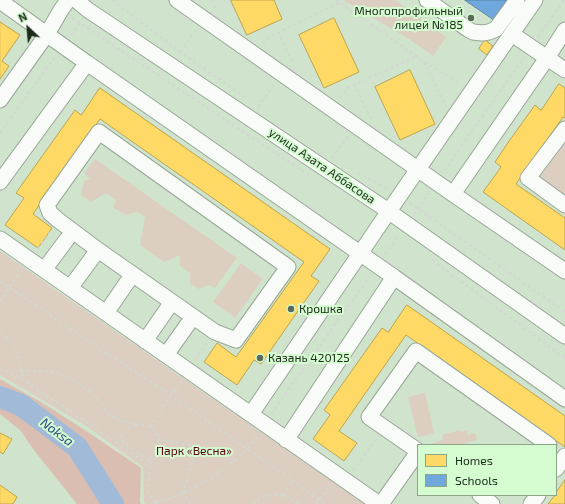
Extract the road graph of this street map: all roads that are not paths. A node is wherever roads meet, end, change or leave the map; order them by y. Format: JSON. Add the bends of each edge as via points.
{"nodes":[{"id":1,"x":76,"y":0,"type":"edge"},
{"id":2,"x":177,"y":0,"type":"edge"},
{"id":3,"x":426,"y":0,"type":"edge"},
{"id":4,"x":517,"y":0,"type":"edge"},
{"id":5,"x":535,"y":0,"type":"edge"},
{"id":6,"x":0,"y":1,"type":"edge"},
{"id":7,"x":65,"y":5,"type":"edge"},
{"id":8,"x":565,"y":30,"type":"edge"},
{"id":9,"x":47,"y":34,"type":"junction"},
{"id":10,"x":512,"y":34,"type":"junction"},
{"id":11,"x":547,"y":58,"type":"junction"},
{"id":12,"x":87,"y":63,"type":"junction"},
{"id":13,"x":565,"y":70,"type":"edge"},
{"id":14,"x":0,"y":100,"type":"edge"},
{"id":15,"x":565,"y":129,"type":"edge"},
{"id":16,"x":418,"y":169,"type":"junction"},
{"id":17,"x":0,"y":182,"type":"edge"},
{"id":18,"x":453,"y":194,"type":"junction"},
{"id":19,"x":565,"y":205,"type":"edge"},
{"id":20,"x":388,"y":211,"type":"junction"},
{"id":21,"x":0,"y":239,"type":"edge"},
{"id":22,"x":67,"y":239,"type":"dead end"},
{"id":23,"x":98,"y":250,"type":"junction"},
{"id":24,"x":360,"y":254,"type":"junction"},
{"id":25,"x":44,"y":270,"type":"junction"},
{"id":26,"x":565,"y":271,"type":"edge"},
{"id":27,"x":394,"y":277,"type":"junction"},
{"id":28,"x":128,"y":281,"type":"dead end"},
{"id":29,"x":70,"y":288,"type":"junction"},
{"id":30,"x":172,"y":302,"type":"junction"},
{"id":31,"x":106,"y":313,"type":"junction"},
{"id":32,"x":188,"y":324,"type":"dead end"},
{"id":33,"x":565,"y":336,"type":"edge"},
{"id":34,"x":145,"y":341,"type":"junction"},
{"id":35,"x":166,"y":355,"type":"junction"},
{"id":36,"x":565,"y":399,"type":"edge"},
{"id":37,"x":251,"y":414,"type":"junction"},
{"id":38,"x":286,"y":440,"type":"junction"},
{"id":39,"x":548,"y":444,"type":"edge"},
{"id":40,"x":417,"y":451,"type":"edge"},
{"id":41,"x":417,"y":453,"type":"edge"},
{"id":42,"x":565,"y":456,"type":"edge"},
{"id":43,"x":557,"y":468,"type":"edge"},
{"id":44,"x":481,"y":496,"type":"edge"},
{"id":45,"x":537,"y":496,"type":"edge"},
{"id":46,"x":380,"y":504,"type":"edge"},
{"id":47,"x":492,"y":504,"type":"edge"},
{"id":48,"x":531,"y":504,"type":"edge"}],
"edges":[{"from":1,"to":20,"type":"street","name":"улица Азата Аббасова"},
{"from":2,"to":16,"type":"street","via":[[254,54],[288,71],[332,109]]},
{"from":3,"to":4,"type":"street","via":[[469,30],[482,33],[496,29]]},
{"from":5,"to":10,"type":"street"},
{"from":6,"to":9,"type":"street"},
{"from":7,"to":9,"type":"street"},
{"from":8,"to":11,"type":"street"},
{"from":9,"to":12,"type":"street"},
{"from":9,"to":14,"type":"street"},
{"from":10,"to":11,"type":"street"},
{"from":10,"to":16,"type":"street"},
{"from":11,"to":13,"type":"street"},
{"from":11,"to":18,"type":"street"},
{"from":12,"to":17,"type":"street"},
{"from":12,"to":24,"type":"street"},
{"from":15,"to":19,"type":"street","via":[[528,178]]},
{"from":16,"to":18,"type":"street"},
{"from":16,"to":20,"type":"street"},
{"from":18,"to":26,"type":"street"},
{"from":20,"to":24,"type":"street"},
{"from":20,"to":33,"type":"street","name":"улица Азата Аббасова"},
{"from":21,"to":25,"type":"street"},
{"from":22,"to":25,"type":"street"},
{"from":23,"to":29,"type":"street"},
{"from":23,"to":30,"type":"street"},
{"from":23,"to":30,"type":"street","via":[[50,213],[47,205],[100,132],[288,267],[236,340],[215,332]]},
{"from":24,"to":27,"type":"street"},
{"from":24,"to":37,"type":"street"},
{"from":25,"to":29,"type":"street"},
{"from":27,"to":36,"type":"street"},
{"from":27,"to":38,"type":"street"},
{"from":28,"to":31,"type":"street"},
{"from":29,"to":31,"type":"street"},
{"from":30,"to":34,"type":"street"},
{"from":31,"to":34,"type":"street"},
{"from":32,"to":35,"type":"street"},
{"from":34,"to":35,"type":"street"},
{"from":35,"to":37,"type":"street"},
{"from":37,"to":38,"type":"street"},
{"from":38,"to":46,"type":"street"},
{"from":39,"to":40,"type":"street","via":[[416,351],[369,417]]},
{"from":41,"to":46,"type":"street"},
{"from":42,"to":43,"type":"street"},
{"from":44,"to":47,"type":"street"},
{"from":45,"to":48,"type":"street"}]}
